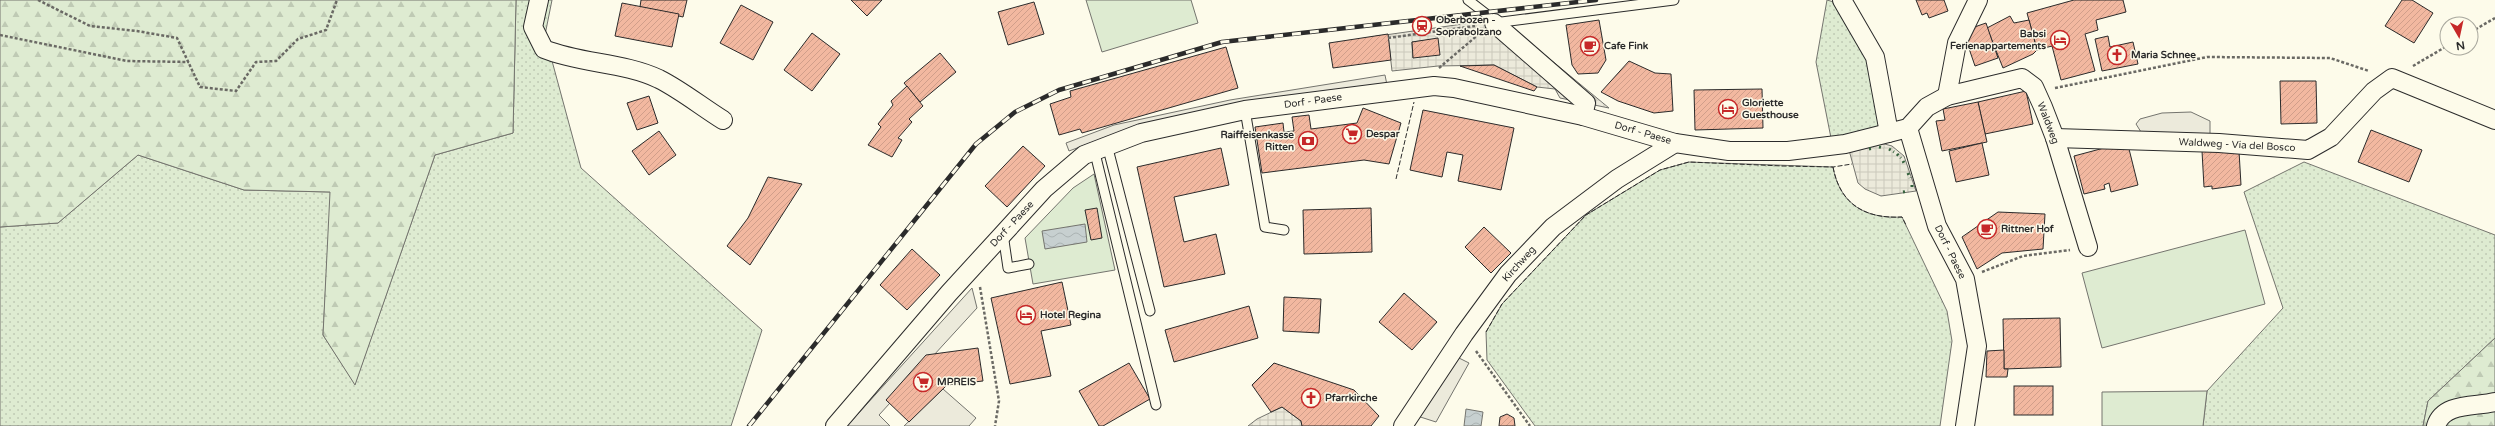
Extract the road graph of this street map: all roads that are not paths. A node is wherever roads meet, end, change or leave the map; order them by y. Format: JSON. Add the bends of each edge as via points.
{"nodes":[{"id":1,"x":538,"y":0,"type":"edge"},
{"id":2,"x":1468,"y":0,"type":"edge"},
{"id":3,"x":1674,"y":0,"type":"edge"},
{"id":4,"x":1842,"y":0,"type":"edge"},
{"id":5,"x":1978,"y":0,"type":"edge"},
{"id":6,"x":1494,"y":23,"type":"junction"},
{"id":7,"x":1947,"y":96,"type":"junction"},
{"id":8,"x":1246,"y":110,"type":"junction"},
{"id":9,"x":1583,"y":116,"type":"junction"},
{"id":10,"x":723,"y":120,"type":"dead end"},
{"id":11,"x":2495,"y":120,"type":"edge"},
{"id":12,"x":1908,"y":128,"type":"junction"},
{"id":13,"x":1889,"y":133,"type":"junction"},
{"id":14,"x":2055,"y":138,"type":"junction"},
{"id":15,"x":1675,"y":142,"type":"junction"},
{"id":16,"x":1101,"y":147,"type":"junction"},
{"id":17,"x":1284,"y":230,"type":"dead end"},
{"id":18,"x":1003,"y":234,"type":"junction"},
{"id":19,"x":2088,"y":247,"type":"road end"},
{"id":20,"x":1029,"y":264,"type":"dead end"},
{"id":21,"x":1150,"y":311,"type":"dead end"},
{"id":22,"x":2495,"y":402,"type":"edge"},
{"id":23,"x":1156,"y":405,"type":"dead end"},
{"id":24,"x":835,"y":426,"type":"edge"},
{"id":25,"x":1403,"y":426,"type":"edge"},
{"id":26,"x":1964,"y":426,"type":"edge"},
{"id":27,"x":2436,"y":426,"type":"edge"}],
"edges":[{"from":1,"to":10,"type":"street","via":[[533,27],[544,49],[658,79]]},
{"from":2,"to":6,"type":"lane"},
{"from":3,"to":6,"type":"lane"},
{"from":4,"to":13,"type":"street","via":[[1875,57]]},
{"from":5,"to":7,"type":"street","via":[[1957,43]]},
{"from":6,"to":9,"type":"street","via":[[1586,103]]},
{"from":7,"to":12,"type":"street","via":[[1927,107]]},
{"from":7,"to":14,"type":"street","name":"Waldweg","via":[[2022,78],[2034,87]]},
{"from":8,"to":9,"type":"street","name":"Dorf - Paese","via":[[1434,86]]},
{"from":8,"to":16,"type":"street","name":"Dorf - Paese","via":[[1141,133]]},
{"from":8,"to":17,"type":"lane","via":[[1265,227]]},
{"from":9,"to":15,"type":"street","name":"Dorf - Paese"},
{"from":11,"to":14,"type":"street","name":"Waldweg - Via del Bosco","via":[[2392,78],[2374,91],[2331,137],[2308,150],[2219,143]]},
{"from":12,"to":13,"type":"street","name":"Dorf - Paese"},
{"from":12,"to":26,"type":"street","name":"Dorf - Paese","via":[[1937,226],[1965,279],[1977,346]]},
{"from":13,"to":15,"type":"street","name":"Dorf - Paese","via":[[1845,144],[1788,151],[1729,150]]},
{"from":14,"to":19,"type":"street","name":"Waldweg"},
{"from":15,"to":25,"type":"street","name":"Kirchweg","via":[[1617,179],[1553,227],[1508,274],[1464,334]]},
{"from":16,"to":18,"type":"street","name":"Dorf - Paese","via":[[1084,155],[1044,189]]},
{"from":16,"to":21,"type":"lane"},
{"from":16,"to":23,"type":"lane"},
{"from":18,"to":20,"type":"lane","via":[[1008,268]]},
{"from":18,"to":24,"type":"street","name":"Dorf - Paese"},
{"from":22,"to":27,"type":"street","via":[[2452,408]]}]}
